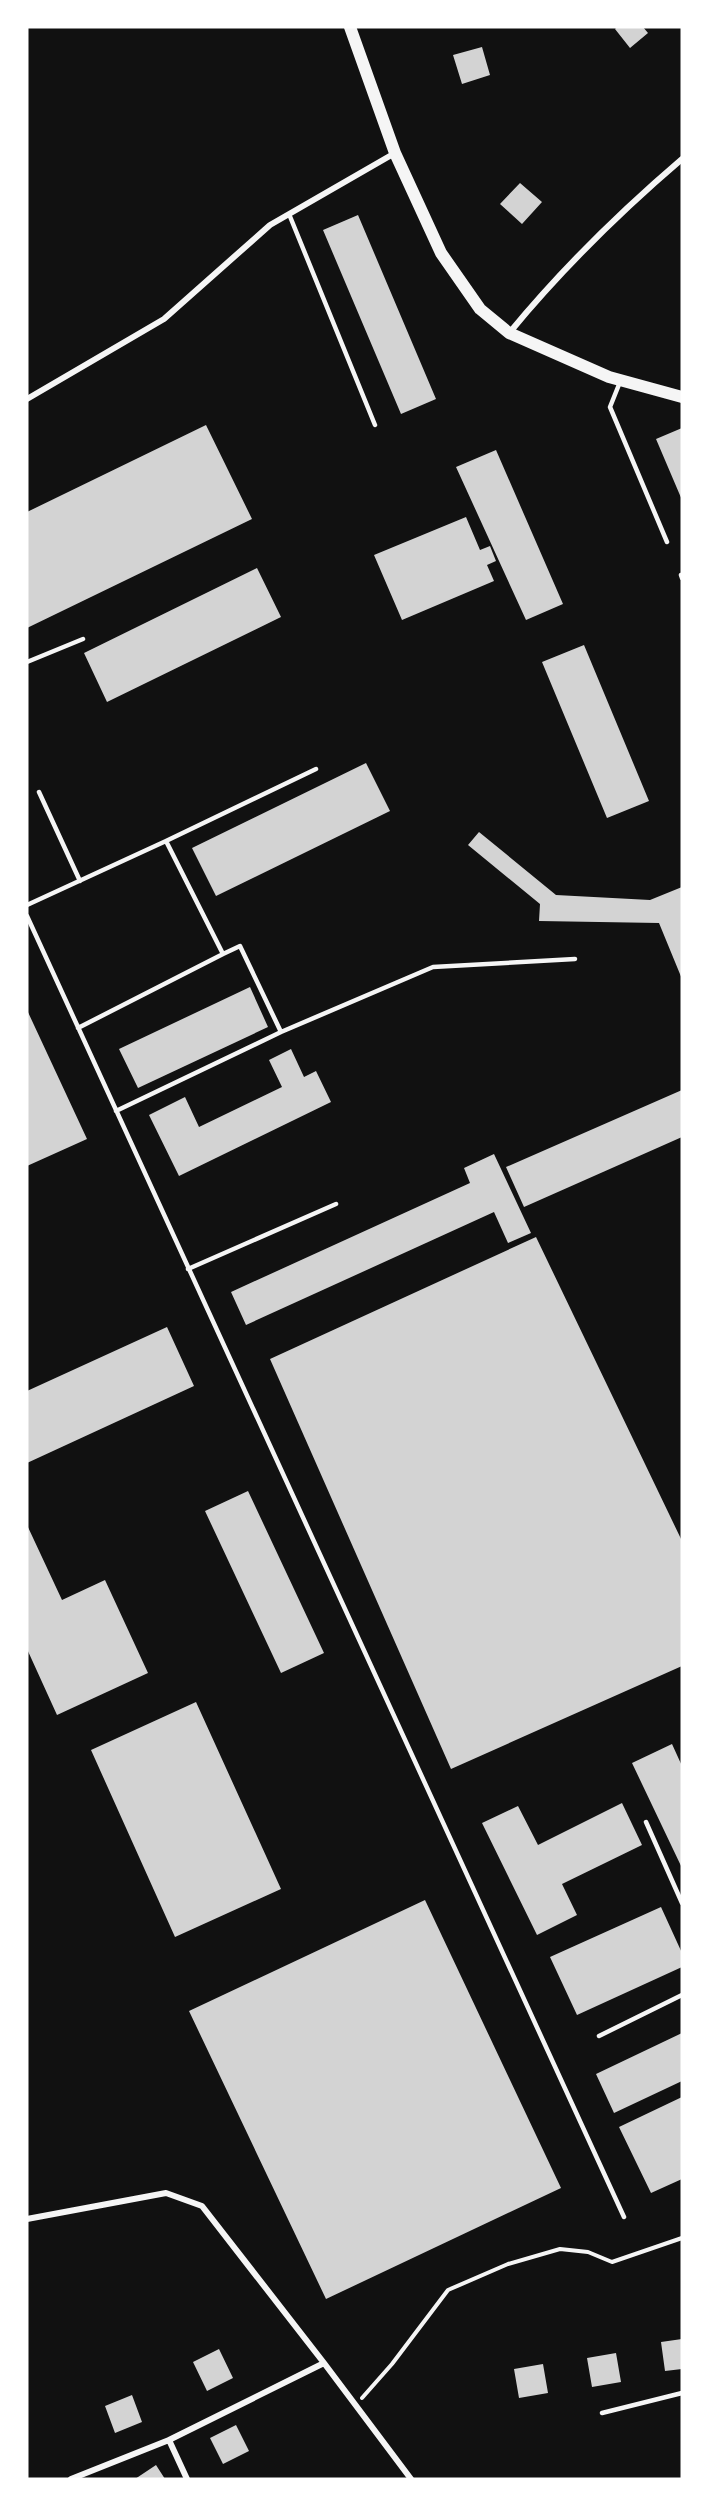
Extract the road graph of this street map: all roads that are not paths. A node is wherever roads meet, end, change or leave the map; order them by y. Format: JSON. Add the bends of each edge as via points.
{"nodes":[{"id":1,"x":350,"y":27,"type":"edge"},
{"id":2,"x":395,"y":153,"type":"junction"},
{"id":3,"x":682,"y":159,"type":"edge"},
{"id":4,"x":289,"y":214,"type":"junction"},
{"id":5,"x":509,"y":333,"type":"junction"},
{"id":6,"x":621,"y":380,"type":"junction"},
{"id":7,"x":682,"y":397,"type":"edge"},
{"id":8,"x":27,"y":399,"type":"edge"},
{"id":9,"x":375,"y":425,"type":"dead end"},
{"id":10,"x":668,"y":542,"type":"dead end"},
{"id":11,"x":83,"y":639,"type":"dead end"},
{"id":12,"x":27,"y":662,"type":"edge"},
{"id":13,"x":316,"y":769,"type":"dead end"},
{"id":14,"x":39,"y":792,"type":"dead end"},
{"id":15,"x":166,"y":841,"type":"junction"},
{"id":16,"x":80,"y":881,"type":"junction"},
{"id":17,"x":27,"y":905,"type":"edge"},
{"id":18,"x":27,"y":916,"type":"edge"},
{"id":19,"x":223,"y":954,"type":"junction"},
{"id":20,"x":575,"y":959,"type":"dead end"},
{"id":21,"x":78,"y":1028,"type":"junction"},
{"id":22,"x":281,"y":1032,"type":"junction"},
{"id":23,"x":116,"y":1111,"type":"junction"},
{"id":24,"x":336,"y":1204,"type":"dead end"},
{"id":25,"x":188,"y":1269,"type":"junction"},
{"id":26,"x":646,"y":1822,"type":"dead end"},
{"id":27,"x":682,"y":1903,"type":"edge"},
{"id":28,"x":682,"y":1995,"type":"edge"},
{"id":29,"x":598,"y":2036,"type":"dead end"},
{"id":30,"x":624,"y":2217,"type":"dead end"},
{"id":31,"x":27,"y":2219,"type":"edge"},
{"id":32,"x":324,"y":2362,"type":"junction"},
{"id":33,"x":682,"y":2393,"type":"edge"},
{"id":34,"x":602,"y":2413,"type":"dead end"},
{"id":35,"x":169,"y":2440,"type":"junction"},
{"id":36,"x":71,"y":2479,"type":"edge"},
{"id":37,"x":187,"y":2479,"type":"edge"},
{"id":38,"x":411,"y":2479,"type":"edge"}],
"edges":[{"from":1,"to":2,"type":"main road"},
{"from":2,"to":4,"type":"street"},
{"from":2,"to":5,"type":"main road","via":[[441,253],[480,309]]},
{"from":3,"to":5,"type":"street","via":[[629,204]]},
{"from":4,"to":8,"type":"street","via":[[270,225],[164,319]]},
{"from":4,"to":9,"type":"lane"},
{"from":5,"to":6,"type":"main road"},
{"from":6,"to":7,"type":"main road"},
{"from":6,"to":10,"type":"lane","via":[[610,408]]},
{"from":11,"to":12,"type":"lane"},
{"from":13,"to":15,"type":"lane"},
{"from":14,"to":16,"type":"lane"},
{"from":15,"to":16,"type":"lane"},
{"from":15,"to":19,"type":"lane"},
{"from":16,"to":17,"type":"lane"},
{"from":18,"to":21,"type":"lane"},
{"from":19,"to":21,"type":"lane"},
{"from":19,"to":22,"type":"lane","via":[[240,946]]},
{"from":20,"to":22,"type":"lane","via":[[433,967]]},
{"from":21,"to":23,"type":"lane"},
{"from":22,"to":23,"type":"lane"},
{"from":23,"to":25,"type":"lane"},
{"from":24,"to":25,"type":"lane"},
{"from":25,"to":30,"type":"lane"},
{"from":26,"to":27,"type":"lane"},
{"from":28,"to":29,"type":"lane"},
{"from":31,"to":32,"type":"street","via":[[166,2193],[202,2206]]},
{"from":32,"to":35,"type":"street"},
{"from":32,"to":38,"type":"street"},
{"from":33,"to":34,"type":"lane"},
{"from":35,"to":36,"type":"street"},
{"from":35,"to":37,"type":"street"}]}
